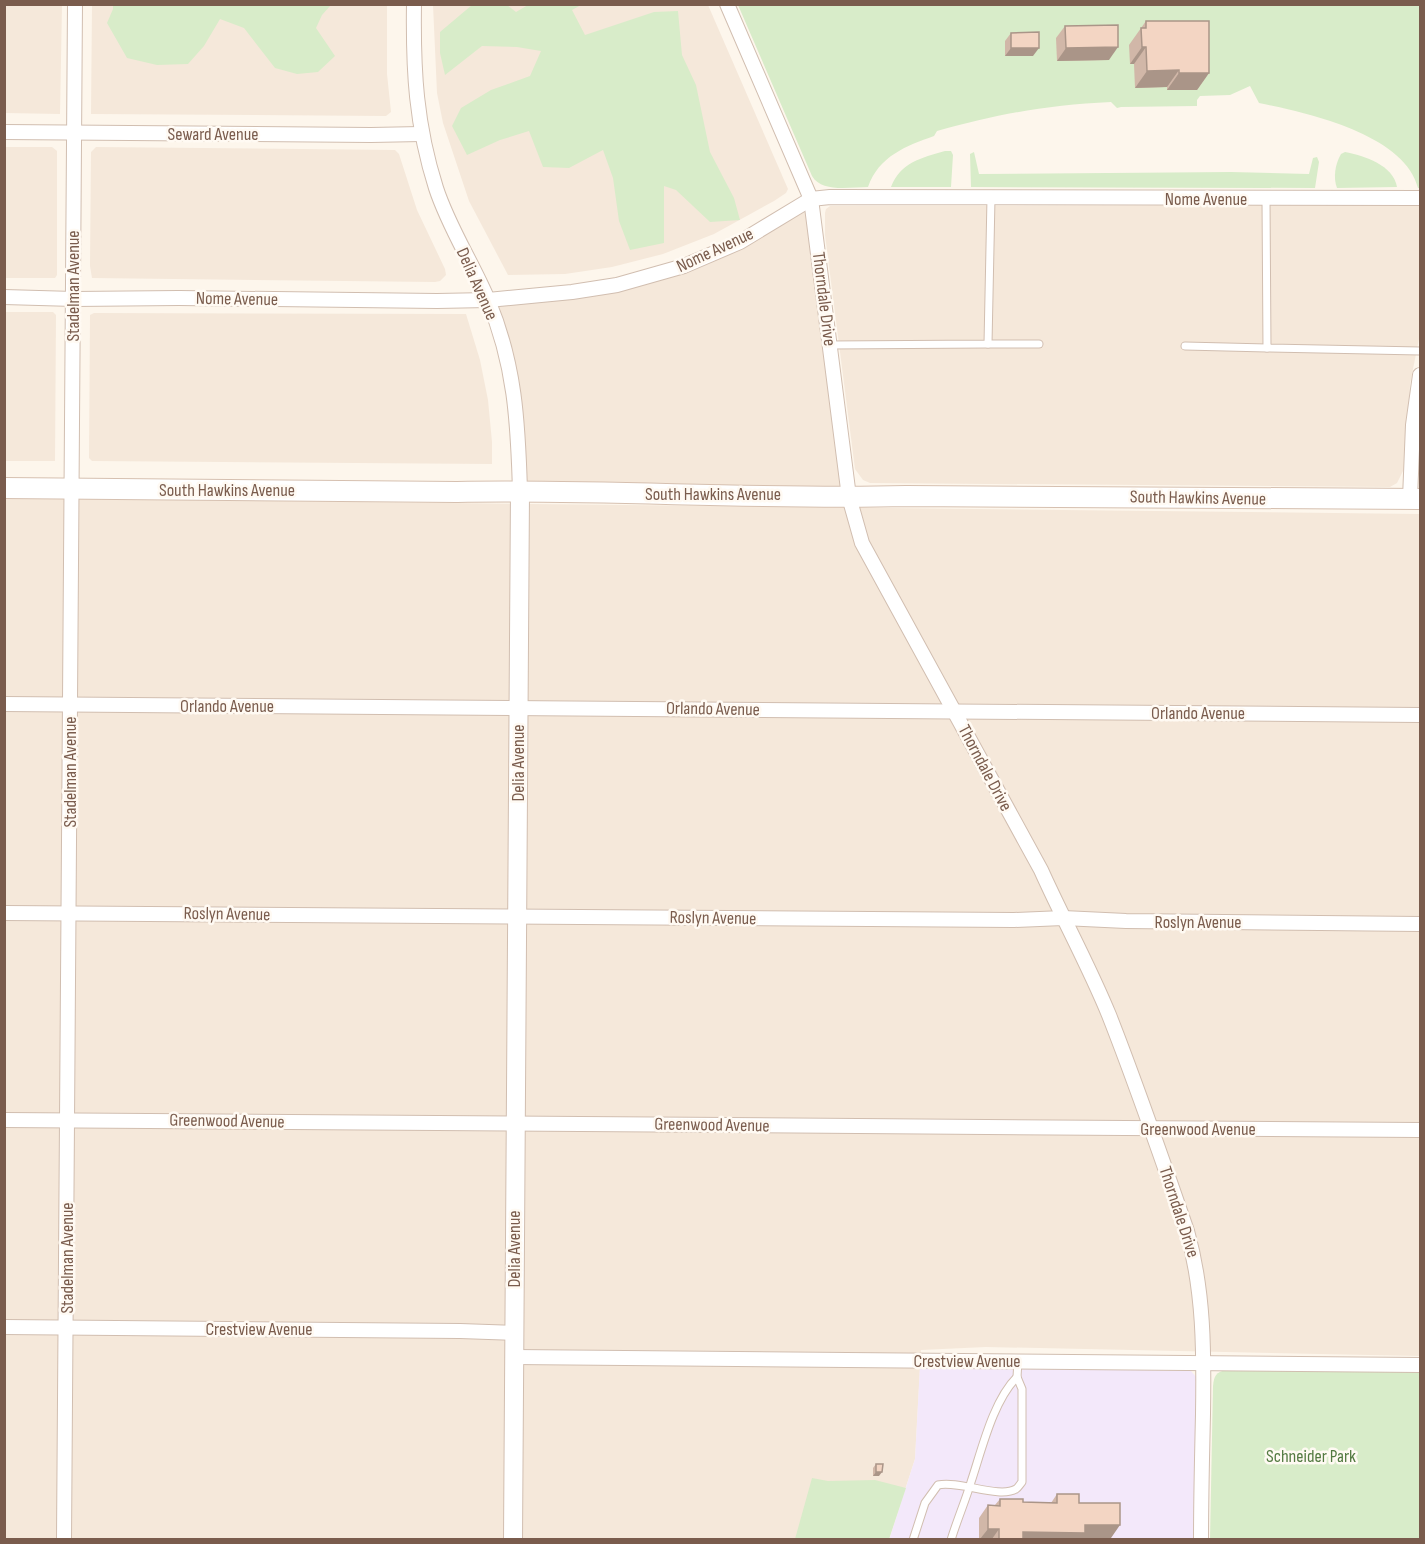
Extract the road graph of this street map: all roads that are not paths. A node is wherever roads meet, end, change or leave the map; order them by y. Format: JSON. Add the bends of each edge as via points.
{"nodes":[{"id":1,"x":75,"y":4,"type":"edge"},
{"id":2,"x":414,"y":4,"type":"edge"},
{"id":3,"x":727,"y":4,"type":"edge"},
{"id":4,"x":4,"y":132,"type":"edge"},
{"id":5,"x":75,"y":132,"type":"junction"},
{"id":6,"x":421,"y":134,"type":"junction"},
{"id":7,"x":991,"y":198,"type":"junction"},
{"id":8,"x":1420,"y":198,"type":"edge"},
{"id":9,"x":811,"y":199,"type":"junction"},
{"id":10,"x":1266,"y":199,"type":"junction"},
{"id":11,"x":4,"y":297,"type":"edge"},
{"id":12,"x":74,"y":299,"type":"junction"},
{"id":13,"x":488,"y":300,"type":"junction"},
{"id":14,"x":988,"y":344,"type":"junction"},
{"id":15,"x":1039,"y":344,"type":"dead end"},
{"id":16,"x":830,"y":345,"type":"junction"},
{"id":17,"x":1185,"y":346,"type":"dead end"},
{"id":18,"x":1267,"y":348,"type":"junction"},
{"id":19,"x":1420,"y":351,"type":"edge"},
{"id":20,"x":1420,"y":375,"type":"edge"},
{"id":21,"x":4,"y":488,"type":"edge"},
{"id":22,"x":72,"y":489,"type":"junction"},
{"id":23,"x":520,"y":491,"type":"junction"},
{"id":24,"x":849,"y":497,"type":"junction"},
{"id":25,"x":1415,"y":499,"type":"edge"},
{"id":26,"x":4,"y":704,"type":"edge"},
{"id":27,"x":70,"y":705,"type":"junction"},
{"id":28,"x":518,"y":708,"type":"junction"},
{"id":29,"x":956,"y":713,"type":"junction"},
{"id":30,"x":1420,"y":715,"type":"edge"},
{"id":31,"x":4,"y":913,"type":"edge"},
{"id":32,"x":69,"y":914,"type":"junction"},
{"id":33,"x":516,"y":916,"type":"junction"},
{"id":34,"x":1063,"y":918,"type":"junction"},
{"id":35,"x":1420,"y":924,"type":"edge"},
{"id":36,"x":4,"y":1120,"type":"edge"},
{"id":37,"x":67,"y":1121,"type":"junction"},
{"id":38,"x":515,"y":1124,"type":"junction"},
{"id":39,"x":1150,"y":1128,"type":"junction"},
{"id":40,"x":1420,"y":1131,"type":"edge"},
{"id":41,"x":4,"y":1327,"type":"edge"},
{"id":42,"x":67,"y":1328,"type":"junction"},
{"id":43,"x":514,"y":1334,"type":"junction"},
{"id":44,"x":514,"y":1357,"type":"junction"},
{"id":45,"x":1018,"y":1361,"type":"junction"},
{"id":46,"x":1204,"y":1362,"type":"junction"},
{"id":47,"x":1420,"y":1365,"type":"edge"},
{"id":48,"x":1017,"y":1377,"type":"junction"},
{"id":49,"x":969,"y":1487,"type":"junction"},
{"id":50,"x":64,"y":1539,"type":"edge"},
{"id":51,"x":513,"y":1539,"type":"edge"},
{"id":52,"x":913,"y":1539,"type":"edge"},
{"id":53,"x":951,"y":1539,"type":"edge"},
{"id":54,"x":1201,"y":1539,"type":"edge"}],
"edges":[{"from":1,"to":5,"type":"street","name":"Stadelman Avenue"},
{"from":2,"to":6,"type":"street","name":"Delia Avenue","via":[[413,67]]},
{"from":3,"to":9,"type":"street","name":"Thorndale Drive"},
{"from":4,"to":5,"type":"street","name":"Seward Avenue"},
{"from":5,"to":6,"type":"street","name":"Seward Avenue"},
{"from":5,"to":12,"type":"street","name":"Stadelman Avenue"},
{"from":6,"to":13,"type":"street","name":"Delia Avenue","via":[[441,202]]},
{"from":7,"to":9,"type":"street","name":"Nome Avenue"},
{"from":7,"to":10,"type":"street","name":"Nome Avenue"},
{"from":7,"to":14,"type":"lane"},
{"from":8,"to":10,"type":"street","name":"Nome Avenue"},
{"from":9,"to":13,"type":"street","name":"Nome Avenue","via":[[718,253],[650,277],[572,292]]},
{"from":9,"to":16,"type":"street","name":"Thorndale Drive"},
{"from":10,"to":18,"type":"lane"},
{"from":11,"to":12,"type":"street","name":"Nome Avenue"},
{"from":12,"to":13,"type":"street","name":"Nome Avenue"},
{"from":12,"to":22,"type":"street","name":"Stadelman Avenue"},
{"from":13,"to":23,"type":"street","name":"Delia Avenue","via":[[515,393]]},
{"from":14,"to":15,"type":"lane"},
{"from":14,"to":16,"type":"lane"},
{"from":16,"to":24,"type":"street","name":"Thorndale Drive"},
{"from":17,"to":18,"type":"lane"},
{"from":18,"to":19,"type":"lane"},
{"from":20,"to":25,"type":"street","via":[[1412,436]]},
{"from":21,"to":22,"type":"main road","name":"South Hawkins Avenue"},
{"from":22,"to":23,"type":"main road","name":"South Hawkins Avenue"},
{"from":22,"to":27,"type":"street","name":"Stadelman Avenue"},
{"from":23,"to":24,"type":"main road","name":"South Hawkins Avenue"},
{"from":23,"to":28,"type":"street","name":"Delia Avenue"},
{"from":24,"to":25,"type":"main road","name":"South Hawkins Avenue"},
{"from":24,"to":29,"type":"street","name":"Thorndale Drive","via":[[862,543]]},
{"from":26,"to":27,"type":"street","name":"Orlando Avenue"},
{"from":27,"to":28,"type":"street","name":"Orlando Avenue"},
{"from":27,"to":32,"type":"street","name":"Stadelman Avenue"},
{"from":28,"to":29,"type":"street","name":"Orlando Avenue"},
{"from":28,"to":33,"type":"street","name":"Delia Avenue"},
{"from":29,"to":30,"type":"street","name":"Orlando Avenue"},
{"from":29,"to":34,"type":"street","name":"Thorndale Drive"},
{"from":31,"to":32,"type":"street","name":"Roslyn Avenue"},
{"from":32,"to":33,"type":"street","name":"Roslyn Avenue"},
{"from":32,"to":37,"type":"street","name":"Stadelman Avenue"},
{"from":33,"to":34,"type":"street","name":"Roslyn Avenue"},
{"from":33,"to":38,"type":"street","name":"Delia Avenue"},
{"from":34,"to":35,"type":"street","name":"Roslyn Avenue"},
{"from":34,"to":39,"type":"street","name":"Thorndale Drive","via":[[1110,1017]]},
{"from":36,"to":37,"type":"street","name":"Greenwood Avenue"},
{"from":37,"to":38,"type":"street","name":"Greenwood Avenue"},
{"from":37,"to":42,"type":"street","name":"Stadelman Avenue"},
{"from":38,"to":39,"type":"street","name":"Greenwood Avenue"},
{"from":38,"to":43,"type":"street","name":"Delia Avenue"},
{"from":39,"to":40,"type":"street","name":"Greenwood Avenue"},
{"from":39,"to":46,"type":"street","name":"Thorndale Drive","via":[[1194,1253]]},
{"from":41,"to":42,"type":"street","name":"Crestview Avenue"},
{"from":42,"to":43,"type":"street","name":"Crestview Avenue"},
{"from":42,"to":50,"type":"street","name":"Stadelman Avenue"},
{"from":43,"to":44,"type":"street","name":"Delia Avenue"},
{"from":44,"to":45,"type":"street","name":"Crestview Avenue"},
{"from":44,"to":51,"type":"street","name":"Delia Avenue"},
{"from":45,"to":46,"type":"street","name":"Crestview Avenue"},
{"from":45,"to":48,"type":"lane"},
{"from":46,"to":47,"type":"street","name":"Crestview Avenue"},
{"from":46,"to":54,"type":"street","name":"Thorndale Drive"},
{"from":48,"to":49,"type":"lane","via":[[1007,1387],[996,1412]]},
{"from":48,"to":49,"type":"lane","via":[[1022,1389],[1022,1482],[1016,1490]]},
{"from":49,"to":52,"type":"lane","via":[[938,1485],[925,1503]]},
{"from":49,"to":53,"type":"lane"}]}
